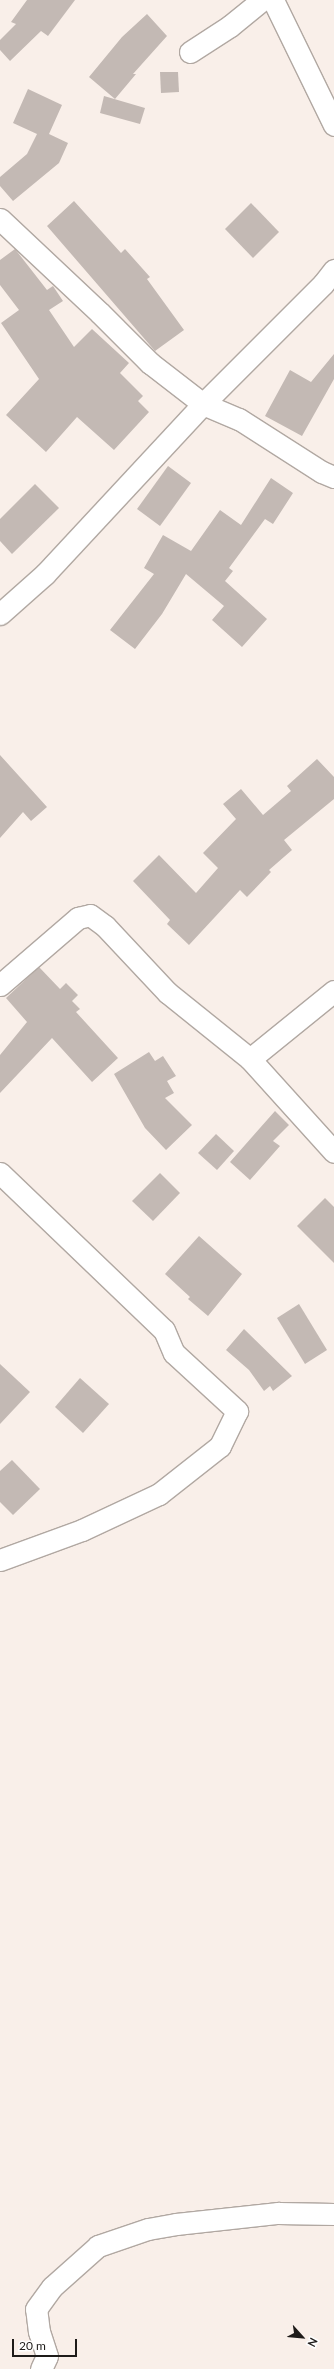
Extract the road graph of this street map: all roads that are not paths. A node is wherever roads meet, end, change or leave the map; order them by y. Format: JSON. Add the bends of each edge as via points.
{"nodes":[{"id":1,"x":262,"y":0,"type":"edge"},
{"id":2,"x":273,"y":0,"type":"edge"},
{"id":3,"x":190,"y":52,"type":"dead end"},
{"id":4,"x":334,"y":125,"type":"edge"},
{"id":5,"x":0,"y":219,"type":"edge"},
{"id":6,"x":334,"y":270,"type":"edge"},
{"id":7,"x":203,"y":404,"type":"junction"},
{"id":8,"x":334,"y":477,"type":"edge"},
{"id":9,"x":0,"y":614,"type":"edge"},
{"id":10,"x":0,"y":985,"type":"edge"},
{"id":11,"x":334,"y":991,"type":"edge"},
{"id":12,"x":250,"y":1059,"type":"junction"},
{"id":13,"x":334,"y":1152,"type":"edge"},
{"id":14,"x":0,"y":1173,"type":"edge"},
{"id":15,"x":0,"y":1560,"type":"edge"},
{"id":16,"x":334,"y":2214,"type":"edge"},
{"id":17,"x":41,"y":2369,"type":"edge"}],
"edges":[{"from":1,"to":3,"type":"street","via":[[230,26]]},
{"from":2,"to":4,"type":"street"},
{"from":5,"to":7,"type":"street","via":[[100,312],[150,363]]},
{"from":6,"to":7,"type":"street","via":[[324,284]]},
{"from":7,"to":8,"type":"street","via":[[239,419]]},
{"from":7,"to":9,"type":"street","via":[[45,574]]},
{"from":10,"to":12,"type":"street","via":[[78,918],[90,915],[106,926],[168,993]]},
{"from":11,"to":12,"type":"street"},
{"from":12,"to":13,"type":"street"},
{"from":14,"to":15,"type":"street","via":[[164,1330],[174,1353],[237,1411],[220,1446],[159,1494],[82,1530]]},
{"from":16,"to":17,"type":"street","via":[[278,2213],[176,2224],[148,2229],[98,2246],[52,2288],[36,2308],[46,2356]]}]}
